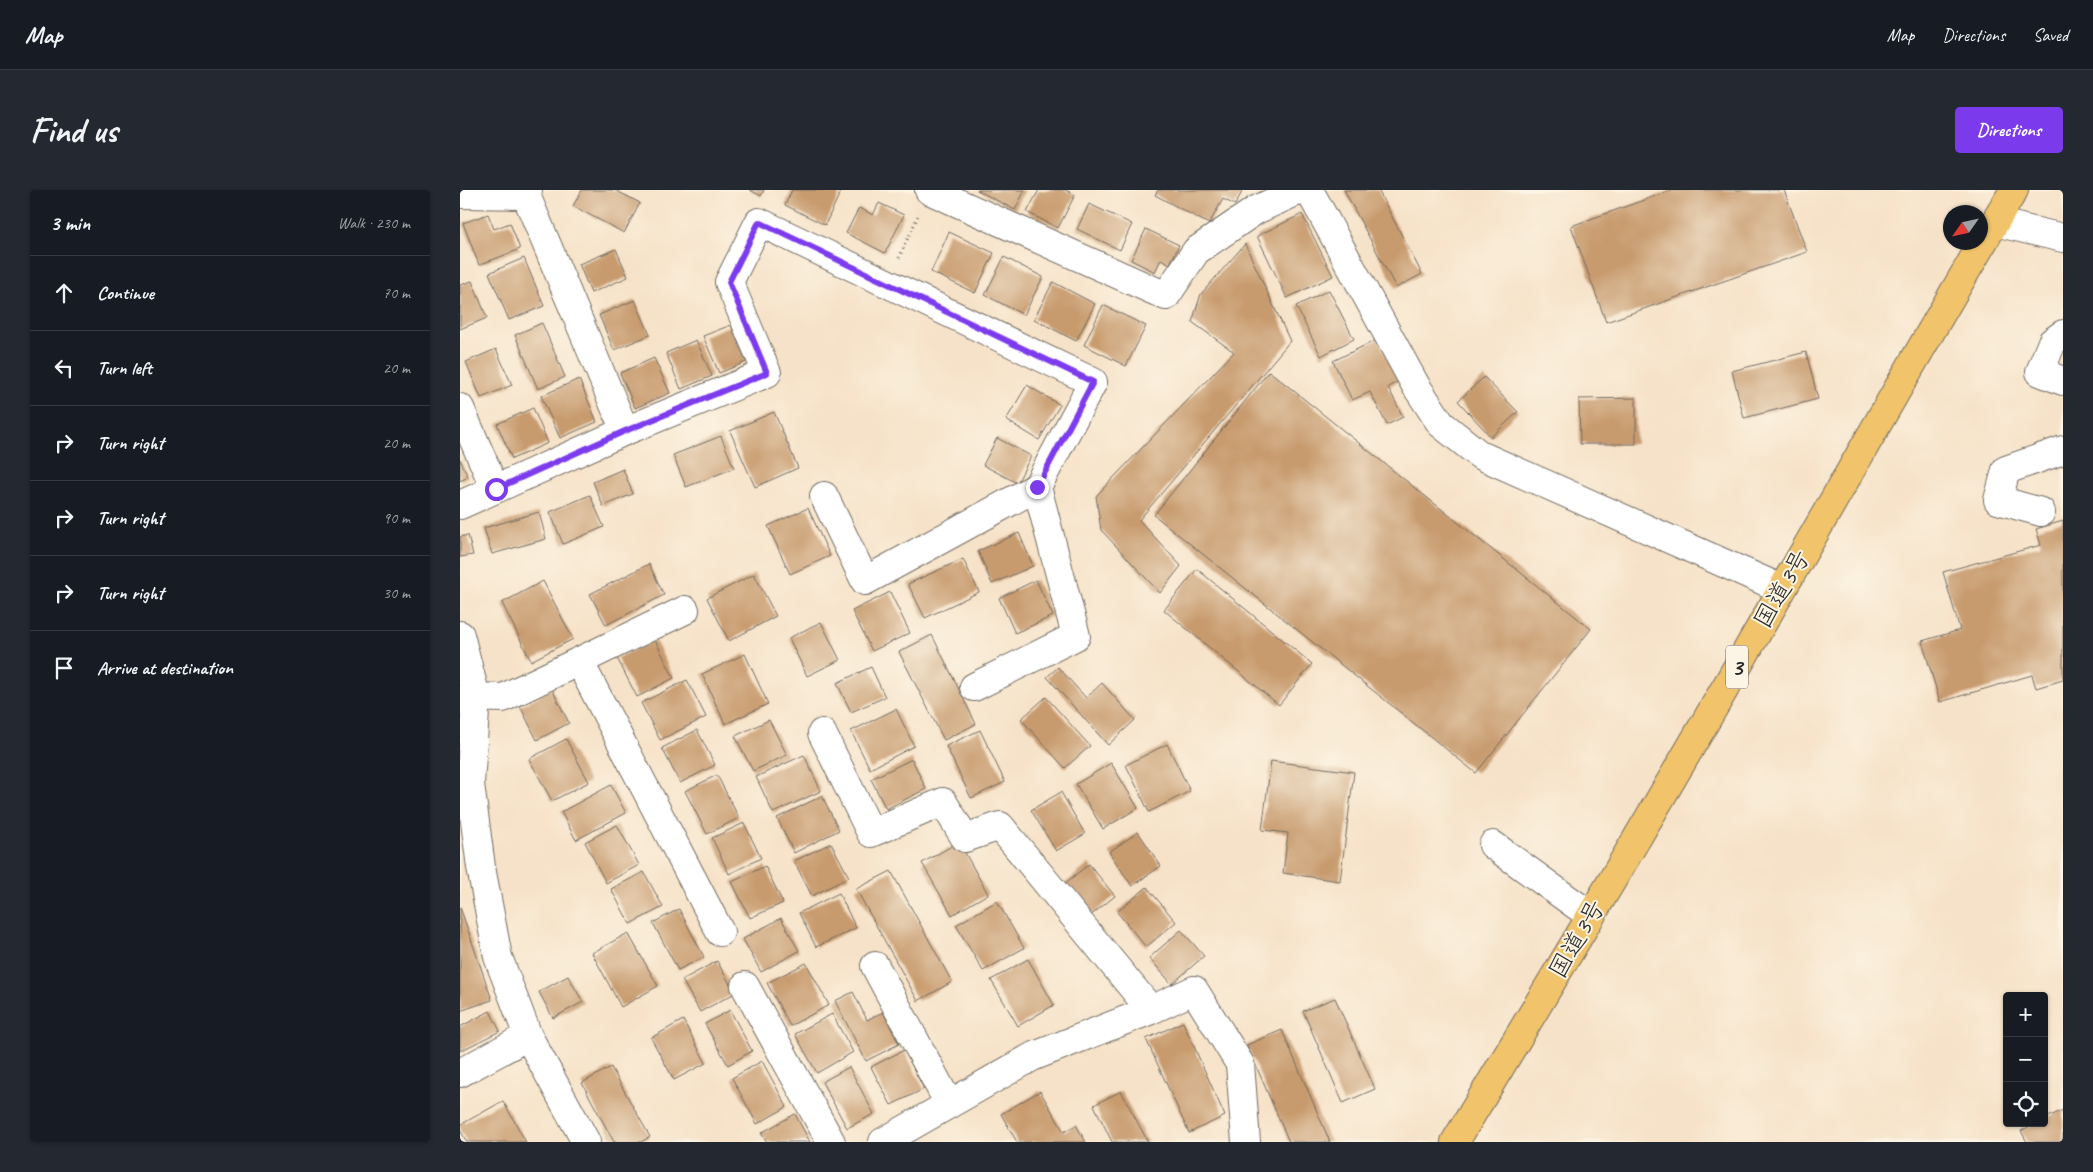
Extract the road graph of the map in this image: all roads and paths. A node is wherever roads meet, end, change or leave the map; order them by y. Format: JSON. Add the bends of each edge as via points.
{"nodes":[{"id":1,"x":929,"y":190,"type":"edge"},
{"id":2,"x":1300,"y":190,"type":"edge"},
{"id":3,"x":1309,"y":190,"type":"edge"},
{"id":4,"x":2014,"y":190,"type":"edge"},
{"id":5,"x":527,"y":192,"type":"edge"},
{"id":6,"x":460,"y":194,"type":"edge"},
{"id":7,"x":1995,"y":222,"type":"junction"},
{"id":8,"x":2063,"y":238,"type":"edge"},
{"id":9,"x":887,"y":285,"type":"junction"},
{"id":10,"x":2063,"y":334,"type":"edge"},
{"id":11,"x":2063,"y":381,"type":"edge"},
{"id":12,"x":460,"y":408,"type":"edge"},
{"id":13,"x":625,"y":431,"type":"junction"},
{"id":14,"x":2063,"y":450,"type":"edge"},
{"id":15,"x":1037,"y":487,"type":"junction"},
{"id":16,"x":496,"y":489,"type":"junction"},
{"id":17,"x":824,"y":496,"type":"dead end"},
{"id":18,"x":460,"y":504,"type":"edge"},
{"id":19,"x":2041,"y":512,"type":"dead end"},
{"id":20,"x":1782,"y":589,"type":"junction"},
{"id":21,"x":686,"y":610,"type":"dead end"},
{"id":22,"x":460,"y":636,"type":"edge"},
{"id":23,"x":579,"y":661,"type":"junction"},
{"id":24,"x":974,"y":687,"type":"dead end"},
{"id":25,"x":468,"y":699,"type":"edge"},
{"id":26,"x":822,"y":733,"type":"dead end"},
{"id":27,"x":1493,"y":845,"type":"dead end"},
{"id":28,"x":1591,"y":916,"type":"junction"},
{"id":29,"x":720,"y":932,"type":"dead end"},
{"id":30,"x":875,"y":966,"type":"dead end"},
{"id":31,"x":745,"y":986,"type":"dead end"},
{"id":32,"x":1151,"y":1010,"type":"junction"},
{"id":33,"x":528,"y":1036,"type":"junction"},
{"id":34,"x":460,"y":1073,"type":"edge"},
{"id":35,"x":949,"y":1104,"type":"junction"},
{"id":36,"x":586,"y":1142,"type":"edge"},
{"id":37,"x":831,"y":1142,"type":"edge"},
{"id":38,"x":883,"y":1142,"type":"edge"},
{"id":39,"x":1246,"y":1142,"type":"edge"},
{"id":40,"x":1455,"y":1142,"type":"edge"}],
"edges":[{"from":1,"to":2,"type":"street","via":[[1166,296],[1196,251],[1256,210]]},
{"from":1,"to":9,"type":"path"},
{"from":3,"to":20,"type":"street","via":[[1416,386],[1441,424],[1480,455]]},
{"from":4,"to":7,"type":"highway","name":"国道3号","number":"3"},
{"from":5,"to":6,"type":"street"},
{"from":5,"to":13,"type":"street"},
{"from":7,"to":8,"type":"street"},
{"from":7,"to":20,"type":"highway","name":"国道3号","number":"3"},
{"from":9,"to":13,"type":"street","via":[[759,222],[729,282],[767,373]]},
{"from":9,"to":15,"type":"street","via":[[1093,382]]},
{"from":10,"to":11,"type":"street","via":[[2052,342],[2040,372]]},
{"from":12,"to":16,"type":"street"},
{"from":13,"to":16,"type":"street"},
{"from":14,"to":19,"type":"street","via":[[2006,470],[1998,500]]},
{"from":15,"to":17,"type":"street","via":[[865,581]]},
{"from":15,"to":24,"type":"street","via":[[1076,636]]},
{"from":16,"to":18,"type":"street"},
{"from":20,"to":28,"type":"highway","name":"国道3号","number":"3"},
{"from":21,"to":23,"type":"street"},
{"from":22,"to":25,"type":"street"},
{"from":23,"to":25,"type":"street","via":[[503,698]]},
{"from":23,"to":29,"type":"street"},
{"from":25,"to":33,"type":"street","via":[[470,784],[481,867],[498,957]]},
{"from":26,"to":32,"type":"street","via":[[871,833],[943,802],[965,838],[1000,826]]},
{"from":27,"to":28,"type":"street"},
{"from":28,"to":40,"type":"highway","name":"国道3号","number":"3"},
{"from":30,"to":35,"type":"street"},
{"from":31,"to":37,"type":"street"},
{"from":32,"to":35,"type":"street","via":[[1032,1057]]},
{"from":32,"to":39,"type":"street","via":[[1194,990],[1240,1064]]},
{"from":33,"to":34,"type":"street"},
{"from":33,"to":36,"type":"street"},
{"from":35,"to":38,"type":"street"}]}
